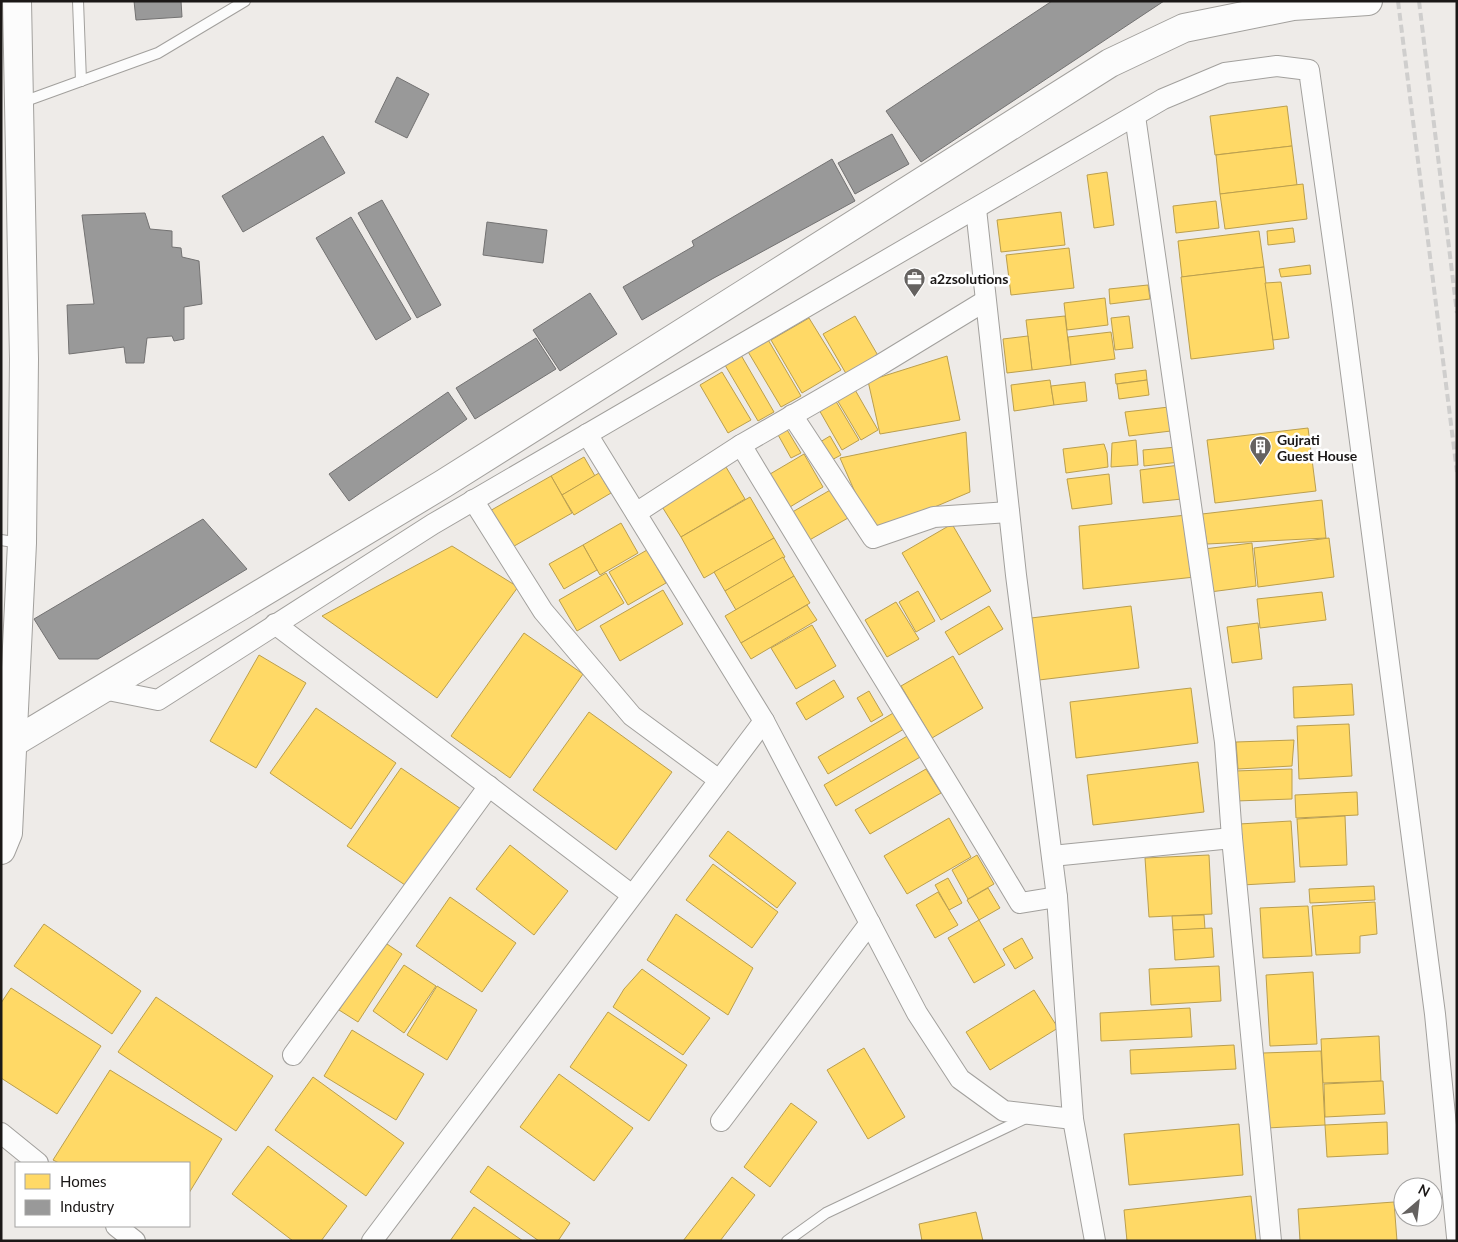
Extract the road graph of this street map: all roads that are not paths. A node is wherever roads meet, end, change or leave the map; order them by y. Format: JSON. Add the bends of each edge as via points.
{"nodes":[{"id":1,"x":17,"y":1,"type":"edge"},
{"id":2,"x":78,"y":1,"type":"edge"},
{"id":3,"x":245,"y":1,"type":"edge"},
{"id":4,"x":1368,"y":1,"type":"edge"},
{"id":5,"x":81,"y":80,"type":"junction"},
{"id":6,"x":19,"y":103,"type":"junction"},
{"id":7,"x":1135,"y":116,"type":"junction"},
{"id":8,"x":976,"y":209,"type":"junction"},
{"id":9,"x":985,"y":301,"type":"junction"},
{"id":10,"x":792,"y":415,"type":"junction"},
{"id":11,"x":587,"y":434,"type":"junction"},
{"id":12,"x":741,"y":445,"type":"junction"},
{"id":13,"x":473,"y":500,"type":"junction"},
{"id":14,"x":1009,"y":512,"type":"junction"},
{"id":15,"x":636,"y":513,"type":"junction"},
{"id":16,"x":12,"y":542,"type":"edge"},
{"id":17,"x":275,"y":624,"type":"junction"},
{"id":18,"x":102,"y":688,"type":"junction"},
{"id":19,"x":764,"y":721,"type":"junction"},
{"id":20,"x":7,"y":746,"type":"edge"},
{"id":21,"x":719,"y":780,"type":"junction"},
{"id":22,"x":489,"y":786,"type":"junction"},
{"id":23,"x":1232,"y":838,"type":"junction"},
{"id":24,"x":1,"y":850,"type":"edge"},
{"id":25,"x":1052,"y":856,"type":"junction"},
{"id":26,"x":632,"y":896,"type":"junction"},
{"id":27,"x":1057,"y":897,"type":"junction"},
{"id":28,"x":870,"y":923,"type":"junction"},
{"id":29,"x":293,"y":1055,"type":"dead end"},
{"id":30,"x":1032,"y":1115,"type":"junction"},
{"id":31,"x":1073,"y":1119,"type":"junction"},
{"id":32,"x":721,"y":1120,"type":"dead end"},
{"id":33,"x":1,"y":1133,"type":"edge"},
{"id":34,"x":37,"y":1162,"type":"edge"},
{"id":35,"x":117,"y":1227,"type":"edge"},
{"id":36,"x":1457,"y":1236,"type":"edge"},
{"id":37,"x":135,"y":1241,"type":"edge"},
{"id":38,"x":372,"y":1241,"type":"edge"},
{"id":39,"x":787,"y":1241,"type":"edge"},
{"id":40,"x":1095,"y":1241,"type":"edge"},
{"id":41,"x":1271,"y":1241,"type":"edge"}],
"edges":[{"from":1,"to":6,"type":"main road"},
{"from":2,"to":5,"type":"lane"},
{"from":3,"to":5,"type":"lane","via":[[158,53]]},
{"from":4,"to":18,"type":"main road","via":[[1293,6],[1184,28],[1110,63],[442,484]]},
{"from":5,"to":6,"type":"lane"},
{"from":6,"to":16,"type":"main road","via":[[24,360]]},
{"from":7,"to":8,"type":"street"},
{"from":7,"to":23,"type":"street","via":[[1225,742]]},
{"from":7,"to":36,"type":"street","via":[[1163,99],[1225,73],[1277,66],[1309,70],[1434,1004]]},
{"from":8,"to":9,"type":"street"},
{"from":8,"to":11,"type":"street"},
{"from":9,"to":10,"type":"street"},
{"from":9,"to":14,"type":"street"},
{"from":10,"to":12,"type":"street"},
{"from":10,"to":14,"type":"street","via":[[873,538],[934,517]]},
{"from":11,"to":13,"type":"street"},
{"from":11,"to":15,"type":"street"},
{"from":12,"to":15,"type":"street"},
{"from":12,"to":27,"type":"street","via":[[1020,903]]},
{"from":13,"to":17,"type":"street"},
{"from":13,"to":21,"type":"street","via":[[542,611],[632,716]]},
{"from":14,"to":25,"type":"street"},
{"from":15,"to":19,"type":"street"},
{"from":16,"to":20,"type":"main road"},
{"from":17,"to":18,"type":"street","via":[[158,700]]},
{"from":17,"to":22,"type":"street"},
{"from":18,"to":20,"type":"main road"},
{"from":19,"to":21,"type":"street"},
{"from":19,"to":28,"type":"street"},
{"from":20,"to":24,"type":"main road","via":[[8,833]]},
{"from":21,"to":26,"type":"street"},
{"from":22,"to":26,"type":"street"},
{"from":22,"to":29,"type":"street"},
{"from":23,"to":25,"type":"street"},
{"from":23,"to":41,"type":"street"},
{"from":25,"to":27,"type":"street"},
{"from":26,"to":38,"type":"street"},
{"from":27,"to":31,"type":"street"},
{"from":28,"to":30,"type":"street","via":[[917,1013],[960,1079],[1004,1111]]},
{"from":28,"to":32,"type":"street"},
{"from":30,"to":31,"type":"street"},
{"from":30,"to":39,"type":"lane","via":[[826,1213]]},
{"from":31,"to":40,"type":"street"},
{"from":33,"to":34,"type":"street"},
{"from":35,"to":37,"type":"street"}]}
